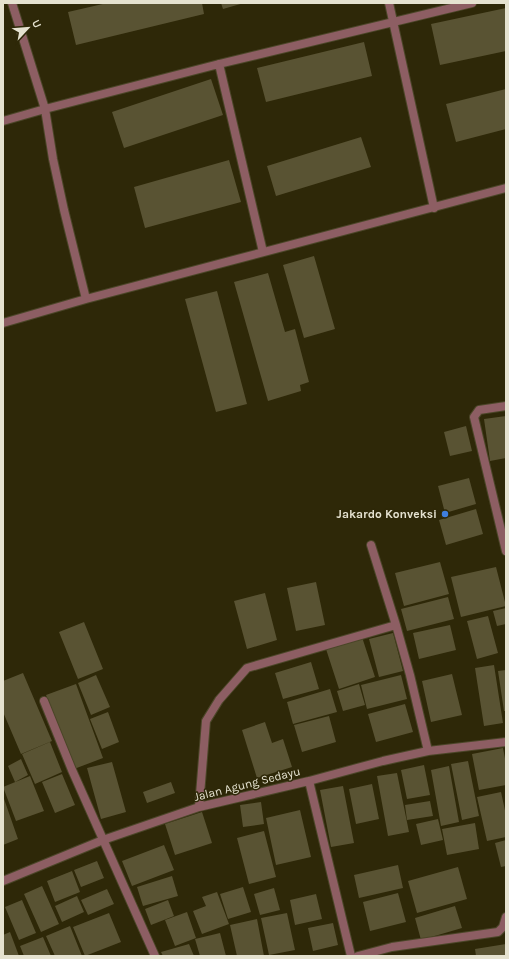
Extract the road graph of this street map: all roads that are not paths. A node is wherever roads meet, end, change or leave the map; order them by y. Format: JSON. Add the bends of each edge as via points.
{"nodes":[{"id":1,"x":12,"y":3,"type":"edge"},
{"id":2,"x":389,"y":3,"type":"edge"},
{"id":3,"x":472,"y":3,"type":"edge"},
{"id":4,"x":393,"y":22,"type":"junction"},
{"id":5,"x":219,"y":64,"type":"junction"},
{"id":6,"x":45,"y":109,"type":"junction"},
{"id":7,"x":3,"y":121,"type":"edge"},
{"id":8,"x":506,"y":188,"type":"edge"},
{"id":9,"x":434,"y":208,"type":"junction"},
{"id":10,"x":263,"y":252,"type":"junction"},
{"id":11,"x":86,"y":299,"type":"junction"},
{"id":12,"x":3,"y":323,"type":"edge"},
{"id":13,"x":506,"y":406,"type":"edge"},
{"id":14,"x":371,"y":545,"type":"dead end"},
{"id":15,"x":506,"y":551,"type":"edge"},
{"id":16,"x":396,"y":625,"type":"junction"},
{"id":17,"x":44,"y":701,"type":"dead end"},
{"id":18,"x":506,"y":742,"type":"edge"},
{"id":19,"x":428,"y":751,"type":"junction"},
{"id":20,"x":309,"y":782,"type":"junction"},
{"id":21,"x":198,"y":808,"type":"junction"},
{"id":22,"x":103,"y":840,"type":"junction"},
{"id":23,"x":3,"y":881,"type":"edge"},
{"id":24,"x":506,"y":917,"type":"edge"},
{"id":25,"x":156,"y":956,"type":"edge"},
{"id":26,"x":351,"y":956,"type":"edge"},
{"id":27,"x":358,"y":956,"type":"edge"}],
"edges":[{"from":1,"to":6,"type":"street"},
{"from":2,"to":4,"type":"street"},
{"from":3,"to":4,"type":"street"},
{"from":4,"to":5,"type":"street"},
{"from":4,"to":9,"type":"street"},
{"from":5,"to":6,"type":"street"},
{"from":5,"to":10,"type":"street"},
{"from":6,"to":7,"type":"street"},
{"from":6,"to":11,"type":"street","via":[[55,167]]},
{"from":8,"to":9,"type":"street"},
{"from":9,"to":10,"type":"street"},
{"from":10,"to":11,"type":"street"},
{"from":11,"to":12,"type":"street"},
{"from":13,"to":15,"type":"street","via":[[479,410],[474,417]]},
{"from":14,"to":16,"type":"street"},
{"from":16,"to":19,"type":"street"},
{"from":16,"to":21,"type":"street","via":[[247,668],[219,700],[206,721]]},
{"from":17,"to":22,"type":"street"},
{"from":18,"to":19,"type":"street","name":"Jalan Agung Sedayu"},
{"from":19,"to":20,"type":"street","name":"Jalan Agung Sedayu","via":[[383,760]]},
{"from":20,"to":21,"type":"street","name":"Jalan Agung Sedayu"},
{"from":20,"to":26,"type":"street"},
{"from":21,"to":22,"type":"street","name":"Jalan Agung Sedayu"},
{"from":22,"to":23,"type":"street","name":"Jalan Agung Sedayu"},
{"from":22,"to":25,"type":"street"},
{"from":24,"to":27,"type":"street","via":[[503,927],[498,932],[392,946]]}]}
